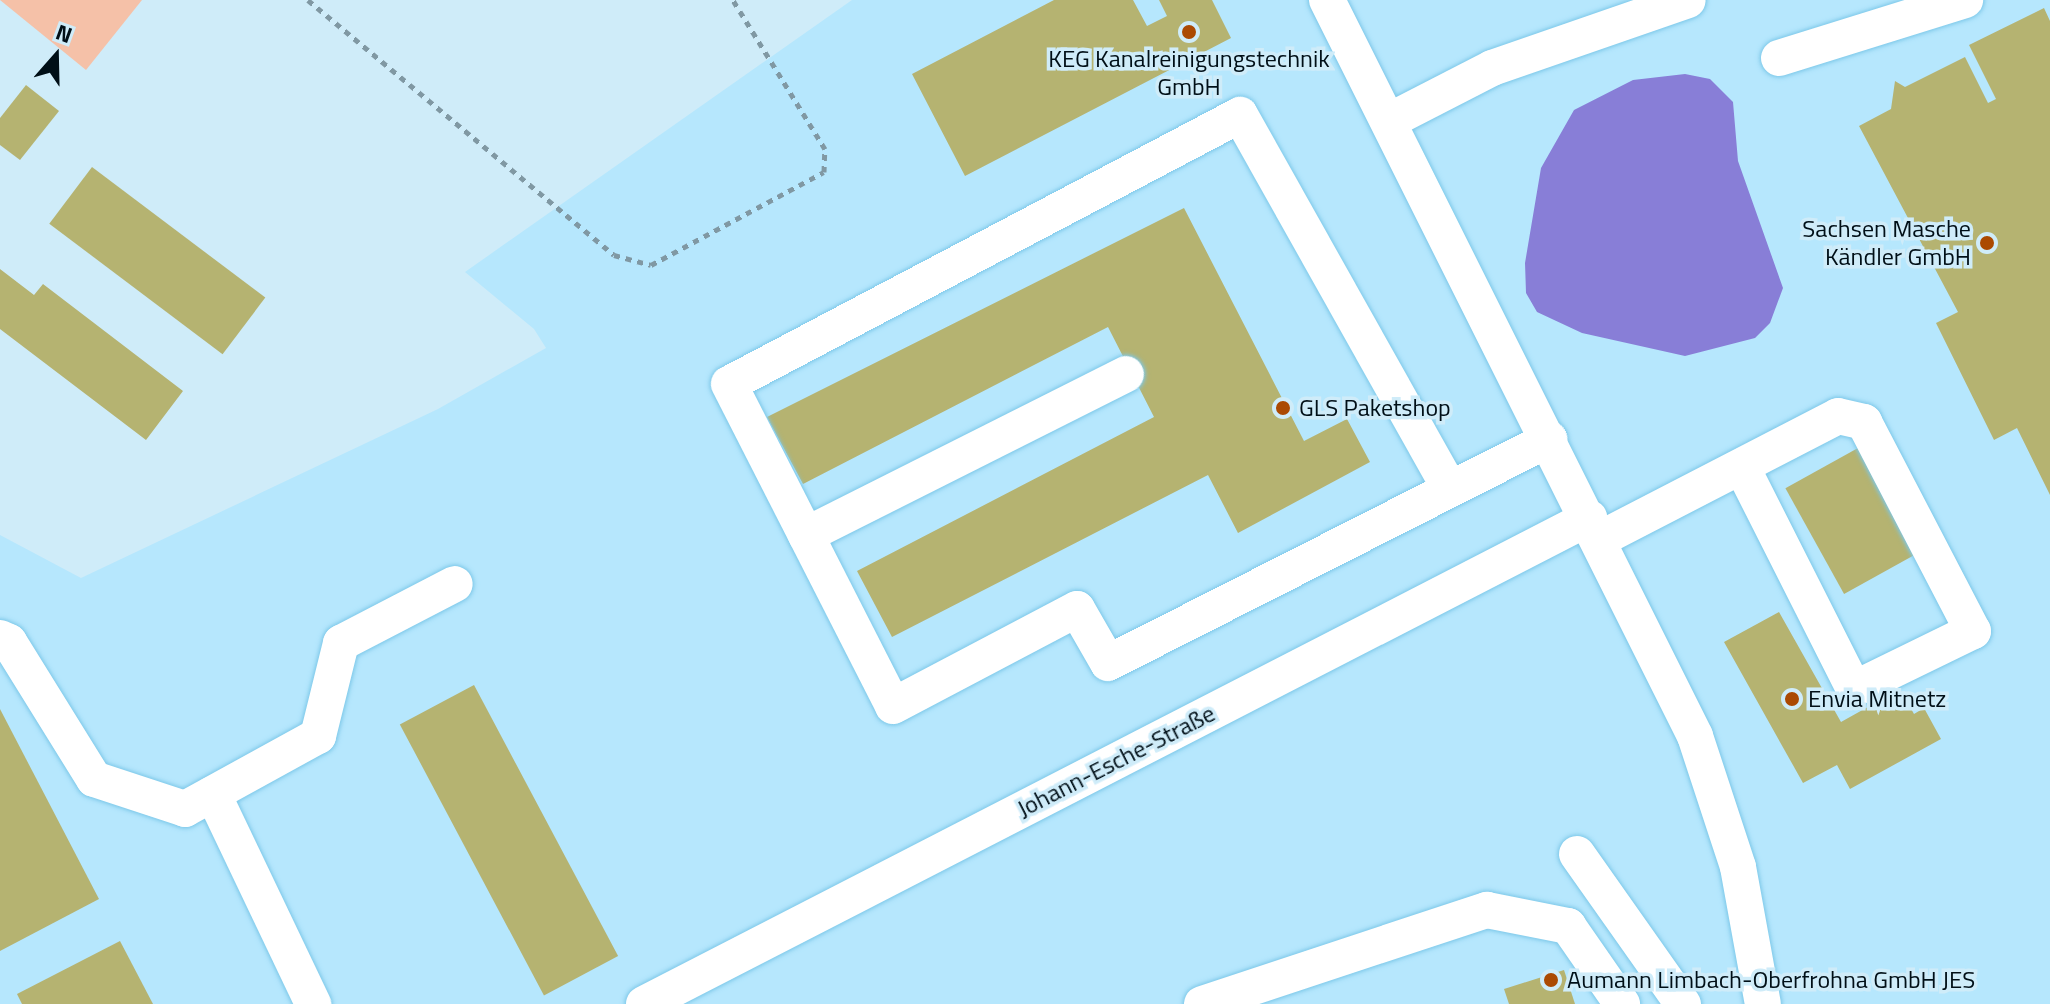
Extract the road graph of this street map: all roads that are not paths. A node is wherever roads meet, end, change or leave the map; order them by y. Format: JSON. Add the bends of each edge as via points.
{"nodes":[{"id":1,"x":1327,"y":0,"type":"edge"},
{"id":2,"x":1688,"y":0,"type":"edge"},
{"id":3,"x":1965,"y":0,"type":"edge"},
{"id":4,"x":1884,"y":12,"type":"edge"},
{"id":5,"x":1779,"y":58,"type":"dead end"},
{"id":6,"x":1389,"y":121,"type":"junction"},
{"id":7,"x":1126,"y":374,"type":"dead end"},
{"id":8,"x":1549,"y":439,"type":"junction"},
{"id":9,"x":1742,"y":467,"type":"junction"},
{"id":10,"x":1450,"y":489,"type":"junction"},
{"id":11,"x":1594,"y":528,"type":"junction"},
{"id":12,"x":806,"y":535,"type":"junction"},
{"id":13,"x":455,"y":584,"type":"dead end"},
{"id":14,"x":0,"y":638,"type":"edge"},
{"id":15,"x":213,"y":794,"type":"junction"},
{"id":16,"x":1577,"y":854,"type":"dead end"},
{"id":17,"x":313,"y":1004,"type":"edge"},
{"id":18,"x":644,"y":1004,"type":"edge"},
{"id":19,"x":1202,"y":1004,"type":"edge"},
{"id":20,"x":1622,"y":1004,"type":"edge"},
{"id":21,"x":1683,"y":1004,"type":"edge"},
{"id":22,"x":1763,"y":1004,"type":"edge"}],
"edges":[{"from":1,"to":6,"type":"street"},
{"from":2,"to":6,"type":"street","via":[[1492,68]]},
{"from":3,"to":4,"type":"street"},
{"from":4,"to":5,"type":"street"},
{"from":6,"to":8,"type":"street"},
{"from":7,"to":12,"type":"street"},
{"from":8,"to":10,"type":"street"},
{"from":8,"to":11,"type":"street"},
{"from":9,"to":9,"type":"street","name":"Johann-Esche-Straße","via":[[1838,416],[1864,422],[1973,631],[1854,689]]},
{"from":9,"to":11,"type":"street","name":"Johann-Esche-Straße"},
{"from":10,"to":12,"type":"street","via":[[1108,663],[1077,609],[893,706]]},
{"from":10,"to":12,"type":"street","via":[[1240,115],[729,384]]},
{"from":11,"to":18,"type":"street","name":"Johann-Esche-Straße"},
{"from":11,"to":22,"type":"street","via":[[1711,777],[1738,867]]},
{"from":13,"to":15,"type":"street","via":[[341,643],[318,736]]},
{"from":14,"to":15,"type":"street","via":[[9,642],[94,779],[185,809]]},
{"from":15,"to":17,"type":"street"},
{"from":16,"to":21,"type":"street"},
{"from":19,"to":20,"type":"street","via":[[1487,910],[1568,926]]}]}
